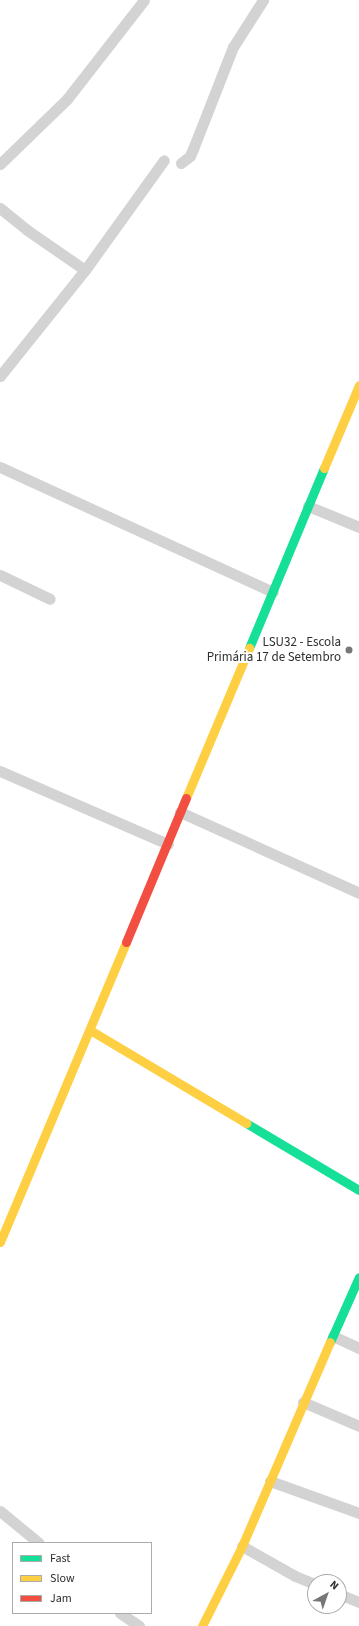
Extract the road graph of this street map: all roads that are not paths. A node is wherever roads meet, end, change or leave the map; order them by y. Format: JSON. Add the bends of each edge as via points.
{"nodes":[{"id":1,"x":144,"y":0,"type":"edge"},
{"id":2,"x":263,"y":0,"type":"edge"},
{"id":3,"x":164,"y":160,"type":"dead end"},
{"id":4,"x":181,"y":162,"type":"dead end"},
{"id":5,"x":0,"y":164,"type":"edge"},
{"id":6,"x":0,"y":208,"type":"edge"},
{"id":7,"x":85,"y":270,"type":"junction"},
{"id":8,"x":0,"y":376,"type":"edge"},
{"id":9,"x":359,"y":385,"type":"edge"},
{"id":10,"x":0,"y":467,"type":"edge"},
{"id":11,"x":308,"y":506,"type":"junction"},
{"id":12,"x":359,"y":527,"type":"edge"},
{"id":13,"x":0,"y":575,"type":"edge"},
{"id":14,"x":273,"y":592,"type":"junction"},
{"id":15,"x":50,"y":599,"type":"dead end"},
{"id":16,"x":0,"y":771,"type":"edge"},
{"id":17,"x":180,"y":812,"type":"junction"},
{"id":18,"x":168,"y":844,"type":"junction"},
{"id":19,"x":359,"y":893,"type":"edge"},
{"id":20,"x":90,"y":1030,"type":"junction"},
{"id":21,"x":359,"y":1190,"type":"edge"},
{"id":22,"x":0,"y":1242,"type":"edge"},
{"id":23,"x":359,"y":1277,"type":"edge"},
{"id":24,"x":333,"y":1336,"type":"junction"},
{"id":25,"x":359,"y":1348,"type":"edge"},
{"id":26,"x":303,"y":1402,"type":"junction"},
{"id":27,"x":359,"y":1426,"type":"edge"},
{"id":28,"x":270,"y":1481,"type":"junction"},
{"id":29,"x":0,"y":1511,"type":"edge"},
{"id":30,"x":359,"y":1513,"type":"edge"},
{"id":31,"x":38,"y":1542,"type":"edge"},
{"id":32,"x":242,"y":1546,"type":"junction"},
{"id":33,"x":307,"y":1581,"type":"edge"},
{"id":34,"x":347,"y":1597,"type":"edge"},
{"id":35,"x":359,"y":1602,"type":"edge"},
{"id":36,"x":121,"y":1614,"type":"edge"},
{"id":37,"x":204,"y":1625,"type":"edge"},
{"id":38,"x":139,"y":1626,"type":"edge"}],
"edges":[{"from":1,"to":5,"type":"street","via":[[67,99]]},
{"from":2,"to":4,"type":"street","via":[[233,47],[190,156]]},
{"from":3,"to":7,"type":"street"},
{"from":6,"to":7,"type":"street"},
{"from":7,"to":8,"type":"street"},
{"from":9,"to":11,"type":"main road"},
{"from":10,"to":14,"type":"street"},
{"from":11,"to":12,"type":"street"},
{"from":11,"to":14,"type":"main road"},
{"from":13,"to":15,"type":"street"},
{"from":14,"to":17,"type":"main road"},
{"from":16,"to":18,"type":"street"},
{"from":17,"to":18,"type":"main road"},
{"from":17,"to":19,"type":"street"},
{"from":18,"to":20,"type":"main road"},
{"from":20,"to":21,"type":"main road"},
{"from":20,"to":22,"type":"main road"},
{"from":23,"to":24,"type":"main road"},
{"from":24,"to":25,"type":"street"},
{"from":24,"to":26,"type":"main road"},
{"from":26,"to":27,"type":"street"},
{"from":26,"to":28,"type":"main road"},
{"from":28,"to":30,"type":"street"},
{"from":28,"to":32,"type":"main road"},
{"from":29,"to":31,"type":"street"},
{"from":32,"to":33,"type":"street"},
{"from":32,"to":37,"type":"main road"},
{"from":34,"to":35,"type":"street"},
{"from":36,"to":38,"type":"street"}]}
